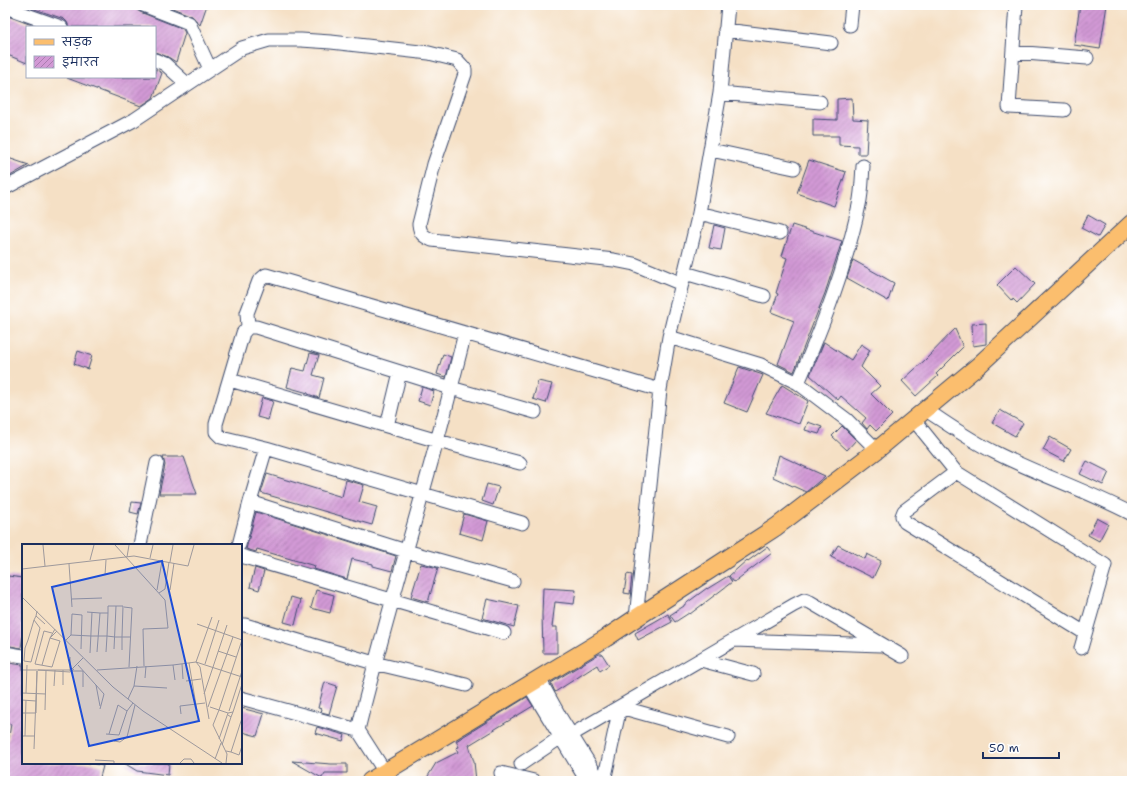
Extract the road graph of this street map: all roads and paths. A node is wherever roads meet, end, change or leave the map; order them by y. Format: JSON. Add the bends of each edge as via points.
{"nodes":[{"id":1,"x":143,"y":5,"type":"edge"},
{"id":2,"x":728,"y":5,"type":"edge"},
{"id":3,"x":852,"y":5,"type":"edge"},
{"id":4,"x":1016,"y":5,"type":"edge"},
{"id":5,"x":5,"y":7,"type":"edge"},
{"id":6,"x":850,"y":25,"type":"dead end"},
{"id":7,"x":58,"y":26,"type":"edge"},
{"id":8,"x":726,"y":30,"type":"junction"},
{"id":9,"x":832,"y":43,"type":"dead end"},
{"id":10,"x":1013,"y":52,"type":"junction"},
{"id":11,"x":1087,"y":58,"type":"dead end"},
{"id":12,"x":156,"y":60,"type":"edge"},
{"id":13,"x":210,"y":68,"type":"junction"},
{"id":14,"x":187,"y":84,"type":"junction"},
{"id":15,"x":720,"y":93,"type":"junction"},
{"id":16,"x":820,"y":102,"type":"dead end"},
{"id":17,"x":1064,"y":110,"type":"dead end"},
{"id":18,"x":711,"y":150,"type":"junction"},
{"id":19,"x":863,"y":166,"type":"dead end"},
{"id":20,"x":794,"y":168,"type":"dead end"},
{"id":21,"x":5,"y":188,"type":"edge"},
{"id":22,"x":699,"y":213,"type":"junction"},
{"id":23,"x":1132,"y":223,"type":"edge"},
{"id":24,"x":780,"y":233,"type":"dead end"},
{"id":25,"x":683,"y":278,"type":"junction"},
{"id":26,"x":764,"y":296,"type":"dead end"},
{"id":27,"x":248,"y":327,"type":"junction"},
{"id":28,"x":465,"y":333,"type":"junction"},
{"id":29,"x":669,"y":337,"type":"junction"},
{"id":30,"x":400,"y":372,"type":"junction"},
{"id":31,"x":230,"y":380,"type":"junction"},
{"id":32,"x":798,"y":383,"type":"junction"},
{"id":33,"x":452,"y":388,"type":"junction"},
{"id":34,"x":660,"y":390,"type":"junction"},
{"id":35,"x":535,"y":412,"type":"dead end"},
{"id":36,"x":920,"y":415,"type":"junction"},
{"id":37,"x":387,"y":426,"type":"junction"},
{"id":38,"x":438,"y":441,"type":"junction"},
{"id":39,"x":266,"y":448,"type":"junction"},
{"id":40,"x":877,"y":450,"type":"junction"},
{"id":41,"x":157,"y":463,"type":"dead end"},
{"id":42,"x":520,"y":463,"type":"dead end"},
{"id":43,"x":956,"y":472,"type":"junction"},
{"id":44,"x":421,"y":494,"type":"junction"},
{"id":45,"x":250,"y":502,"type":"junction"},
{"id":46,"x":1132,"y":514,"type":"edge"},
{"id":47,"x":522,"y":523,"type":"dead end"},
{"id":48,"x":140,"y":544,"type":"edge"},
{"id":49,"x":239,"y":544,"type":"edge"},
{"id":50,"x":406,"y":552,"type":"junction"},
{"id":51,"x":242,"y":556,"type":"edge"},
{"id":52,"x":513,"y":581,"type":"dead end"},
{"id":53,"x":392,"y":599,"type":"junction"},
{"id":54,"x":636,"y":618,"type":"junction"},
{"id":55,"x":242,"y":625,"type":"edge"},
{"id":56,"x":504,"y":633,"type":"dead end"},
{"id":57,"x":1085,"y":633,"type":"junction"},
{"id":58,"x":734,"y":640,"type":"junction"},
{"id":59,"x":882,"y":645,"type":"junction"},
{"id":60,"x":1081,"y":648,"type":"dead end"},
{"id":61,"x":5,"y":653,"type":"edge"},
{"id":62,"x":22,"y":656,"type":"edge"},
{"id":63,"x":902,"y":656,"type":"dead end"},
{"id":64,"x":701,"y":660,"type":"junction"},
{"id":65,"x":374,"y":663,"type":"junction"},
{"id":66,"x":753,"y":674,"type":"dead end"},
{"id":67,"x":534,"y":682,"type":"junction"},
{"id":68,"x":466,"y":685,"type":"dead end"},
{"id":69,"x":242,"y":698,"type":"edge"},
{"id":70,"x":620,"y":707,"type":"junction"},
{"id":71,"x":358,"y":730,"type":"junction"},
{"id":72,"x":728,"y":736,"type":"dead end"},
{"id":73,"x":569,"y":741,"type":"junction"},
{"id":74,"x":521,"y":764,"type":"dead end"},
{"id":75,"x":385,"y":772,"type":"junction"},
{"id":76,"x":502,"y":773,"type":"dead end"},
{"id":77,"x":370,"y":781,"type":"edge"},
{"id":78,"x":534,"y":781,"type":"edge"},
{"id":79,"x":587,"y":781,"type":"edge"},
{"id":80,"x":600,"y":781,"type":"edge"},
{"id":81,"x":604,"y":781,"type":"edge"}],
"edges":[{"from":1,"to":13,"type":"street","via":[[189,23]]},
{"from":2,"to":8,"type":"street"},
{"from":3,"to":6,"type":"street"},
{"from":4,"to":10,"type":"street"},
{"from":5,"to":7,"type":"street"},
{"from":8,"to":9,"type":"street"},
{"from":8,"to":15,"type":"street"},
{"from":10,"to":11,"type":"street"},
{"from":10,"to":17,"type":"street","via":[[1009,107]]},
{"from":12,"to":14,"type":"street","via":[[165,64]]},
{"from":13,"to":14,"type":"street"},
{"from":13,"to":25,"type":"street","via":[[242,48],[269,40],[331,42],[429,53],[457,60],[465,69],[465,74],[434,164],[419,224],[421,235],[432,240],[614,260]]},
{"from":14,"to":21,"type":"street","via":[[134,120]]},
{"from":15,"to":16,"type":"street"},
{"from":15,"to":18,"type":"street"},
{"from":18,"to":20,"type":"street"},
{"from":18,"to":22,"type":"street"},
{"from":19,"to":32,"type":"street","via":[[860,204],[845,262]]},
{"from":22,"to":24,"type":"street"},
{"from":22,"to":25,"type":"street"},
{"from":23,"to":36,"type":"main road","via":[[979,365]]},
{"from":25,"to":26,"type":"street"},
{"from":25,"to":29,"type":"street"},
{"from":27,"to":28,"type":"street","via":[[247,313],[259,281],[266,275]]},
{"from":27,"to":30,"type":"street","via":[[256,327]]},
{"from":27,"to":31,"type":"street","via":[[243,333]]},
{"from":28,"to":33,"type":"street"},
{"from":28,"to":34,"type":"street"},
{"from":29,"to":32,"type":"street","via":[[761,365]]},
{"from":29,"to":34,"type":"street"},
{"from":30,"to":33,"type":"street"},
{"from":30,"to":37,"type":"street"},
{"from":31,"to":37,"type":"street"},
{"from":31,"to":39,"type":"street","via":[[216,424],[216,432],[221,437]]},
{"from":32,"to":40,"type":"street","via":[[847,420]]},
{"from":33,"to":35,"type":"street"},
{"from":33,"to":38,"type":"street"},
{"from":34,"to":54,"type":"street"},
{"from":36,"to":40,"type":"main road"},
{"from":36,"to":43,"type":"street"},
{"from":36,"to":46,"type":"street","via":[[996,453]]},
{"from":37,"to":38,"type":"street"},
{"from":38,"to":42,"type":"street"},
{"from":38,"to":44,"type":"street"},
{"from":39,"to":44,"type":"street"},
{"from":39,"to":45,"type":"street"},
{"from":40,"to":54,"type":"main road","via":[[776,527]]},
{"from":41,"to":48,"type":"street"},
{"from":43,"to":57,"type":"street","via":[[1105,565]]},
{"from":43,"to":57,"type":"street","via":[[904,511],[902,516],[905,522]]},
{"from":44,"to":47,"type":"street"},
{"from":44,"to":50,"type":"street"},
{"from":45,"to":49,"type":"street"},
{"from":45,"to":50,"type":"street"},
{"from":50,"to":52,"type":"street"},
{"from":50,"to":53,"type":"street"},
{"from":51,"to":53,"type":"street"},
{"from":53,"to":56,"type":"street"},
{"from":53,"to":65,"type":"street"},
{"from":54,"to":67,"type":"main road"},
{"from":55,"to":65,"type":"street"},
{"from":57,"to":60,"type":"street"},
{"from":58,"to":59,"type":"street"},
{"from":58,"to":59,"type":"street","via":[[804,600]]},
{"from":58,"to":64,"type":"street"},
{"from":59,"to":63,"type":"street"},
{"from":61,"to":62,"type":"street"},
{"from":64,"to":66,"type":"street"},
{"from":64,"to":70,"type":"street"},
{"from":65,"to":68,"type":"street"},
{"from":65,"to":71,"type":"street"},
{"from":67,"to":73,"type":"street"},
{"from":67,"to":75,"type":"main road"},
{"from":69,"to":71,"type":"street"},
{"from":70,"to":72,"type":"street"},
{"from":70,"to":73,"type":"street"},
{"from":70,"to":81,"type":"street"},
{"from":71,"to":75,"type":"street"},
{"from":73,"to":74,"type":"street"},
{"from":73,"to":79,"type":"street"},
{"from":73,"to":80,"type":"street"},
{"from":75,"to":77,"type":"main road"},
{"from":76,"to":78,"type":"street"}]}
